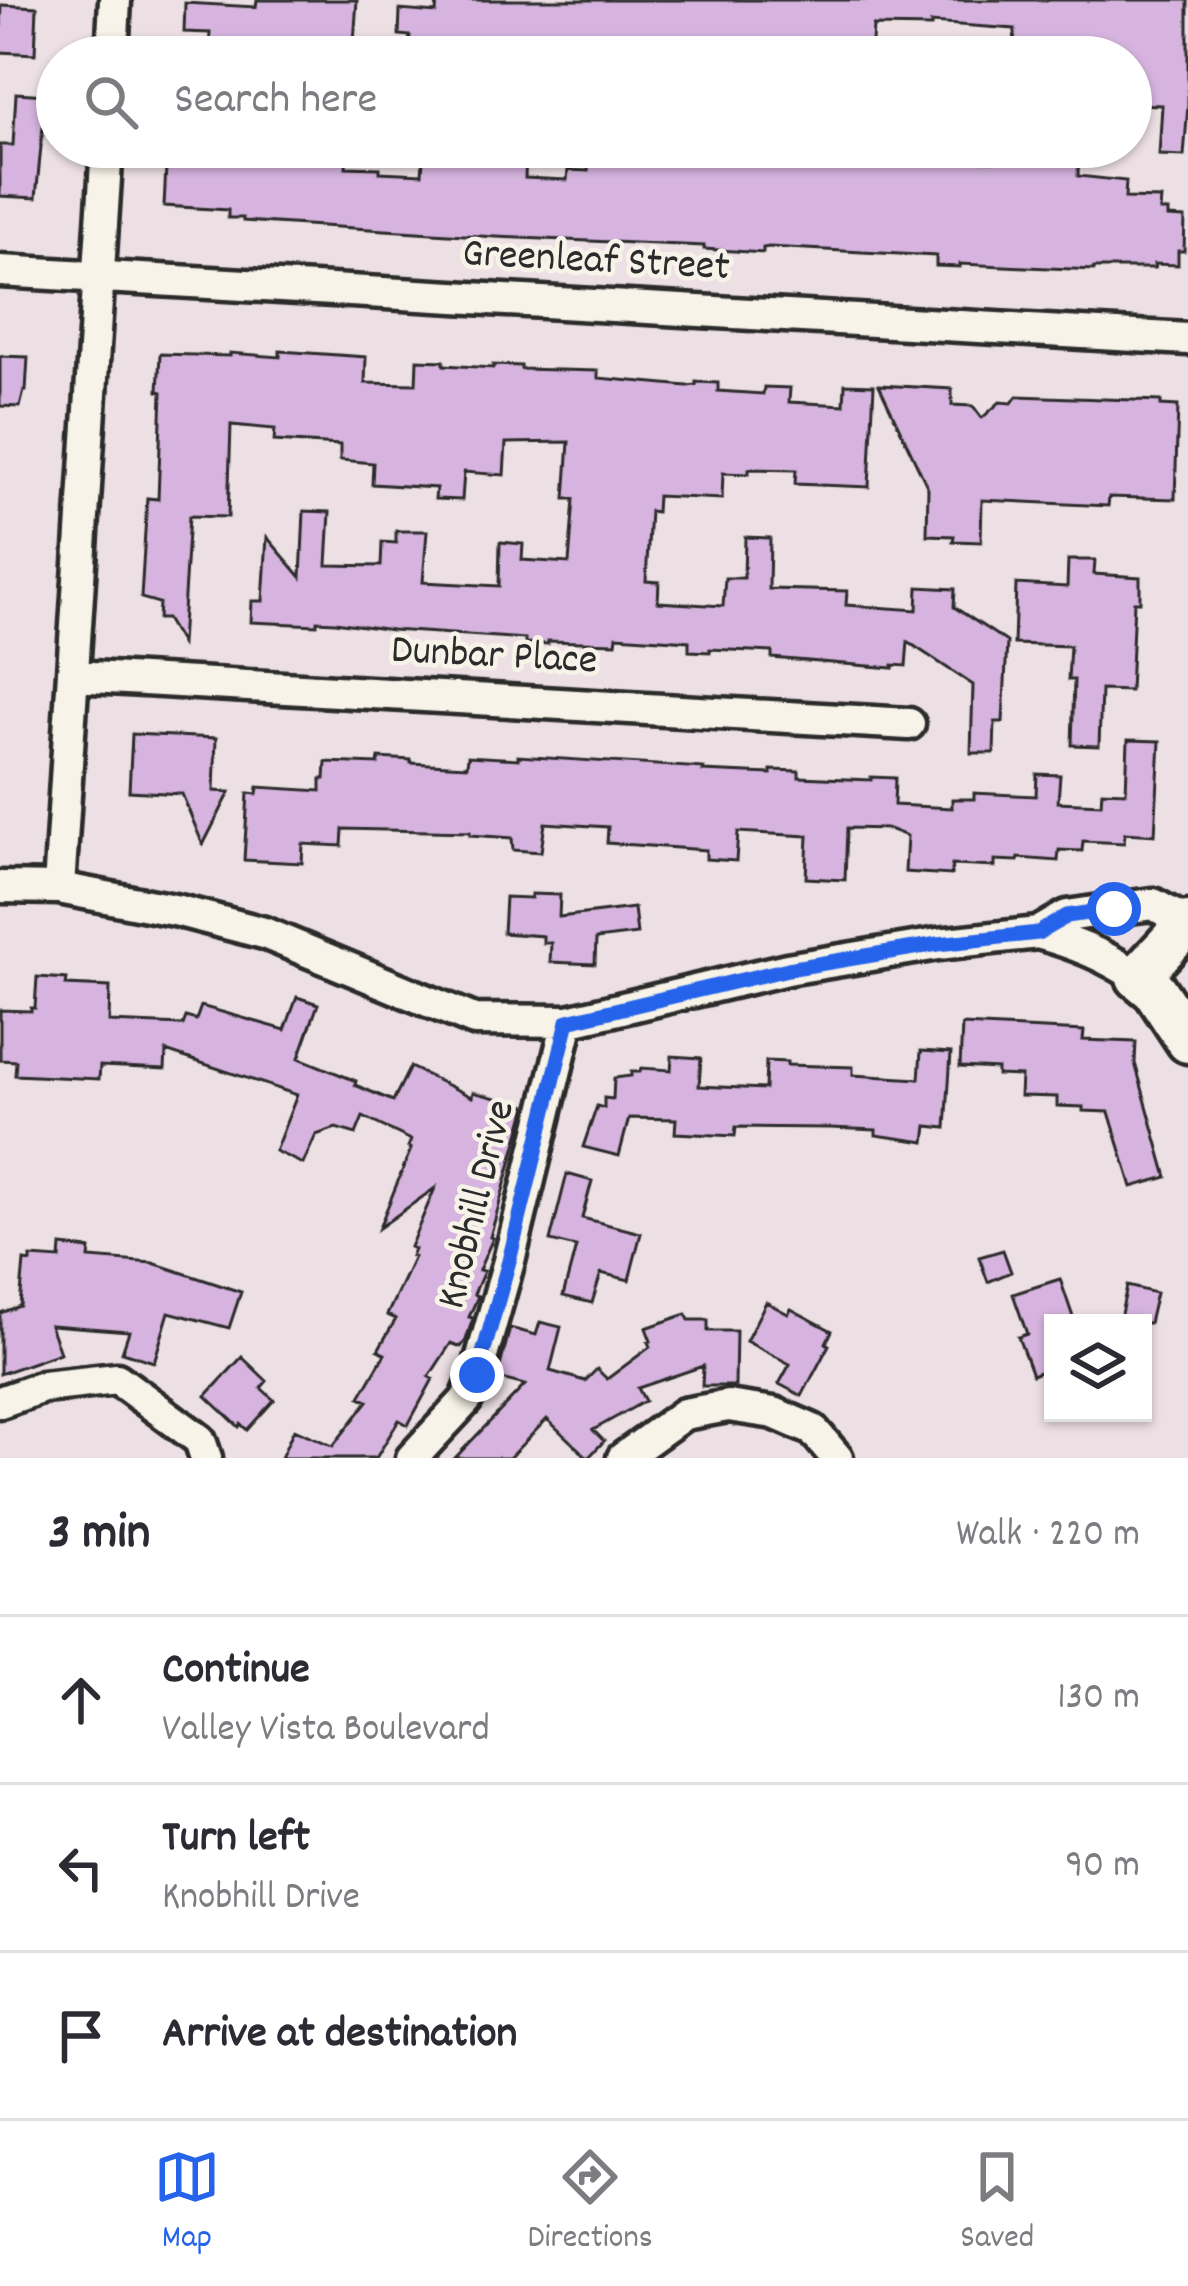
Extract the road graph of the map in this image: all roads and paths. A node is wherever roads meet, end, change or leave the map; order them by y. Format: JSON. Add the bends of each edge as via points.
{"nodes":[{"id":1,"x":116,"y":0,"type":"edge"},
{"id":2,"x":113,"y":36,"type":"edge"},
{"id":3,"x":106,"y":168,"type":"edge"},
{"id":4,"x":0,"y":271,"type":"edge"},
{"id":5,"x":100,"y":277,"type":"junction"},
{"id":6,"x":1188,"y":339,"type":"edge"},
{"id":7,"x":74,"y":676,"type":"junction"},
{"id":8,"x":909,"y":724,"type":"dead end"},
{"id":9,"x":0,"y":887,"type":"edge"},
{"id":10,"x":59,"y":888,"type":"junction"},
{"id":11,"x":1188,"y":923,"type":"edge"},
{"id":12,"x":1038,"y":933,"type":"junction"},
{"id":13,"x":1138,"y":977,"type":"junction"},
{"id":14,"x":568,"y":1021,"type":"junction"},
{"id":15,"x":1188,"y":1041,"type":"edge"},
{"id":16,"x":0,"y":1402,"type":"edge"},
{"id":17,"x":206,"y":1458,"type":"edge"},
{"id":18,"x":412,"y":1458,"type":"edge"},
{"id":19,"x":623,"y":1458,"type":"edge"},
{"id":20,"x":837,"y":1458,"type":"edge"}],
"edges":[{"from":1,"to":2,"type":"street"},
{"from":3,"to":5,"type":"street"},
{"from":4,"to":5,"type":"street","name":"Greenleaf Street"},
{"from":5,"to":6,"type":"street","name":"Greenleaf Street"},
{"from":5,"to":7,"type":"street"},
{"from":7,"to":8,"type":"street","name":"Dunbar Place"},
{"from":7,"to":10,"type":"street"},
{"from":9,"to":10,"type":"street"},
{"from":10,"to":14,"type":"street","via":[[264,933],[474,1020]]},
{"from":11,"to":12,"type":"street","via":[[1154,904],[1067,916]]},
{"from":11,"to":13,"type":"main road"},
{"from":12,"to":13,"type":"street","via":[[1103,955]]},
{"from":12,"to":14,"type":"street","via":[[788,969]]},
{"from":13,"to":15,"type":"main road"},
{"from":14,"to":18,"type":"street","name":"Knobhill Drive","via":[[477,1375],[466,1400]]},
{"from":16,"to":17,"type":"street","via":[[43,1387],[116,1379],[200,1440]]},
{"from":19,"to":20,"type":"street","via":[[684,1414],[728,1406],[813,1430]]}]}
